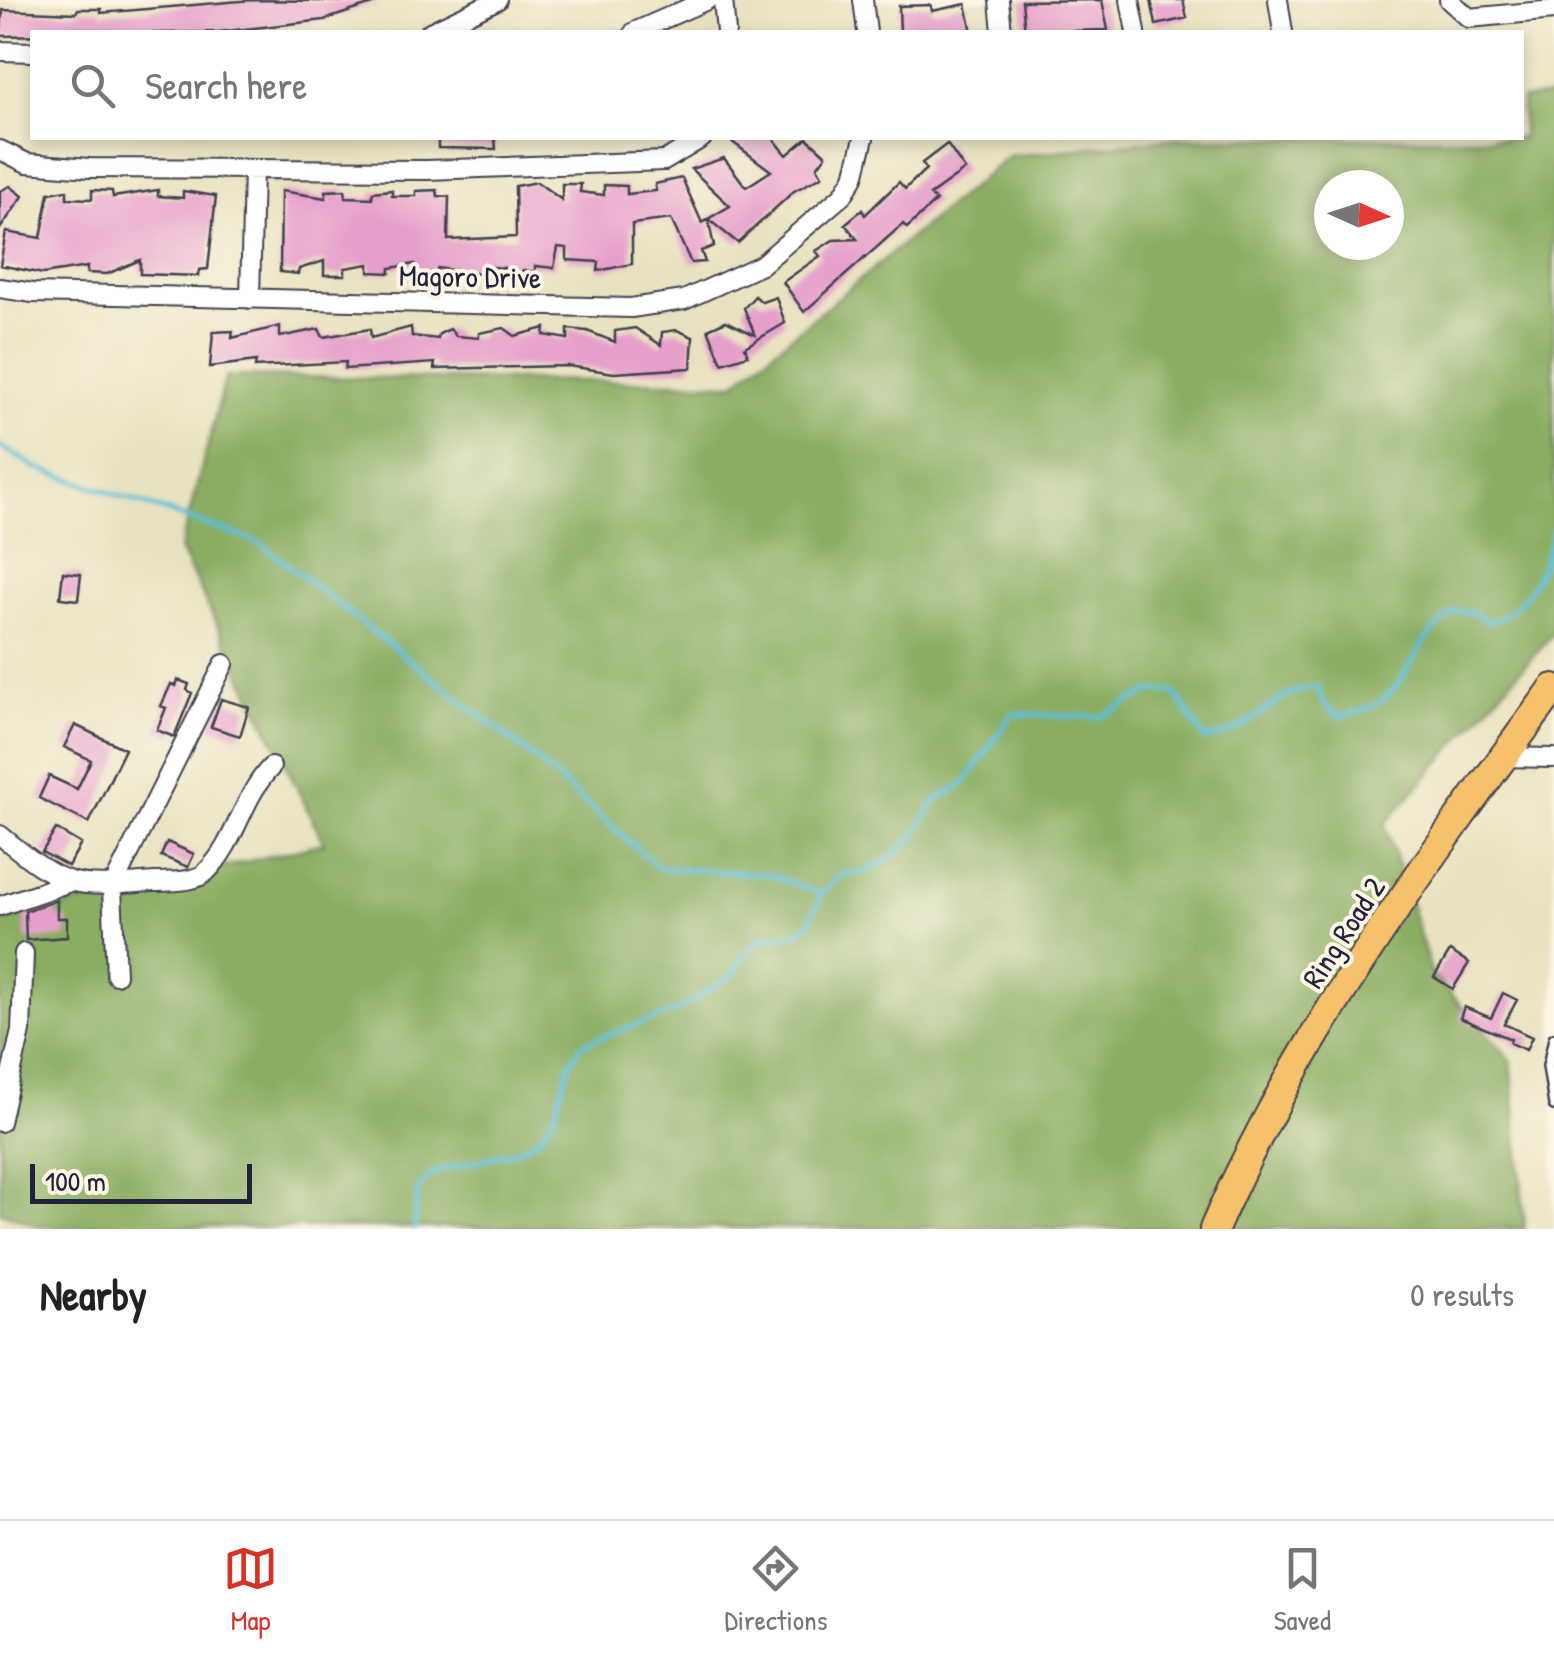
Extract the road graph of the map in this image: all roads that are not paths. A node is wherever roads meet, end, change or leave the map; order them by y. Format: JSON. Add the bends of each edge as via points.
{"nodes":[{"id":1,"x":497,"y":0,"type":"edge"},
{"id":2,"x":706,"y":0,"type":"edge"},
{"id":3,"x":723,"y":0,"type":"edge"},
{"id":4,"x":863,"y":0,"type":"edge"},
{"id":5,"x":999,"y":0,"type":"edge"},
{"id":6,"x":1130,"y":0,"type":"edge"},
{"id":7,"x":1278,"y":0,"type":"edge"},
{"id":8,"x":1450,"y":0,"type":"edge"},
{"id":9,"x":1554,"y":10,"type":"edge"},
{"id":10,"x":434,"y":30,"type":"edge"},
{"id":11,"x":638,"y":30,"type":"edge"},
{"id":12,"x":726,"y":30,"type":"edge"},
{"id":13,"x":867,"y":30,"type":"edge"},
{"id":14,"x":1002,"y":30,"type":"edge"},
{"id":15,"x":1136,"y":30,"type":"edge"},
{"id":16,"x":1283,"y":30,"type":"edge"},
{"id":17,"x":0,"y":51,"type":"edge"},
{"id":18,"x":30,"y":52,"type":"edge"},
{"id":19,"x":699,"y":140,"type":"edge"},
{"id":20,"x":863,"y":140,"type":"edge"},
{"id":21,"x":0,"y":150,"type":"edge"},
{"id":22,"x":253,"y":170,"type":"junction"},
{"id":23,"x":0,"y":288,"type":"edge"},
{"id":24,"x":250,"y":299,"type":"junction"},
{"id":25,"x":224,"y":664,"type":"dead end"},
{"id":26,"x":1554,"y":688,"type":"edge"},
{"id":27,"x":1503,"y":757,"type":"junction"},
{"id":28,"x":1554,"y":758,"type":"edge"},
{"id":29,"x":272,"y":767,"type":"dead end"},
{"id":30,"x":0,"y":836,"type":"edge"},
{"id":31,"x":67,"y":883,"type":"junction"},
{"id":32,"x":112,"y":888,"type":"junction"},
{"id":33,"x":0,"y":906,"type":"edge"},
{"id":34,"x":24,"y":954,"type":"dead end"},
{"id":35,"x":116,"y":975,"type":"dead end"},
{"id":36,"x":1554,"y":1038,"type":"edge"},
{"id":37,"x":1554,"y":1105,"type":"edge"},
{"id":38,"x":0,"y":1122,"type":"edge"},
{"id":39,"x":1214,"y":1229,"type":"edge"}],
"edges":[{"from":1,"to":10,"type":"street"},
{"from":2,"to":11,"type":"street"},
{"from":3,"to":12,"type":"street"},
{"from":4,"to":13,"type":"street"},
{"from":5,"to":14,"type":"street"},
{"from":6,"to":15,"type":"street"},
{"from":7,"to":16,"type":"street"},
{"from":8,"to":9,"type":"street","via":[[1470,18]]},
{"from":17,"to":18,"type":"street"},
{"from":19,"to":22,"type":"street","via":[[664,161]]},
{"from":20,"to":24,"type":"street","name":"Magoro Drive","via":[[842,194],[760,265],[684,300],[631,308]]},
{"from":21,"to":22,"type":"street","via":[[27,163],[90,168]]},
{"from":22,"to":24,"type":"street"},
{"from":23,"to":24,"type":"street","name":"Magoro Drive"},
{"from":25,"to":32,"type":"street"},
{"from":26,"to":27,"type":"main road","name":"Ring Road 2"},
{"from":27,"to":28,"type":"street"},
{"from":27,"to":39,"type":"main road","name":"Ring Road 2","via":[[1331,1014]]},
{"from":29,"to":32,"type":"street","via":[[250,791],[202,876]]},
{"from":30,"to":31,"type":"street"},
{"from":31,"to":32,"type":"street"},
{"from":31,"to":33,"type":"street"},
{"from":32,"to":35,"type":"street"},
{"from":34,"to":38,"type":"street","via":[[22,1031]]},
{"from":36,"to":37,"type":"lane","via":[[1548,1066]]}]}
